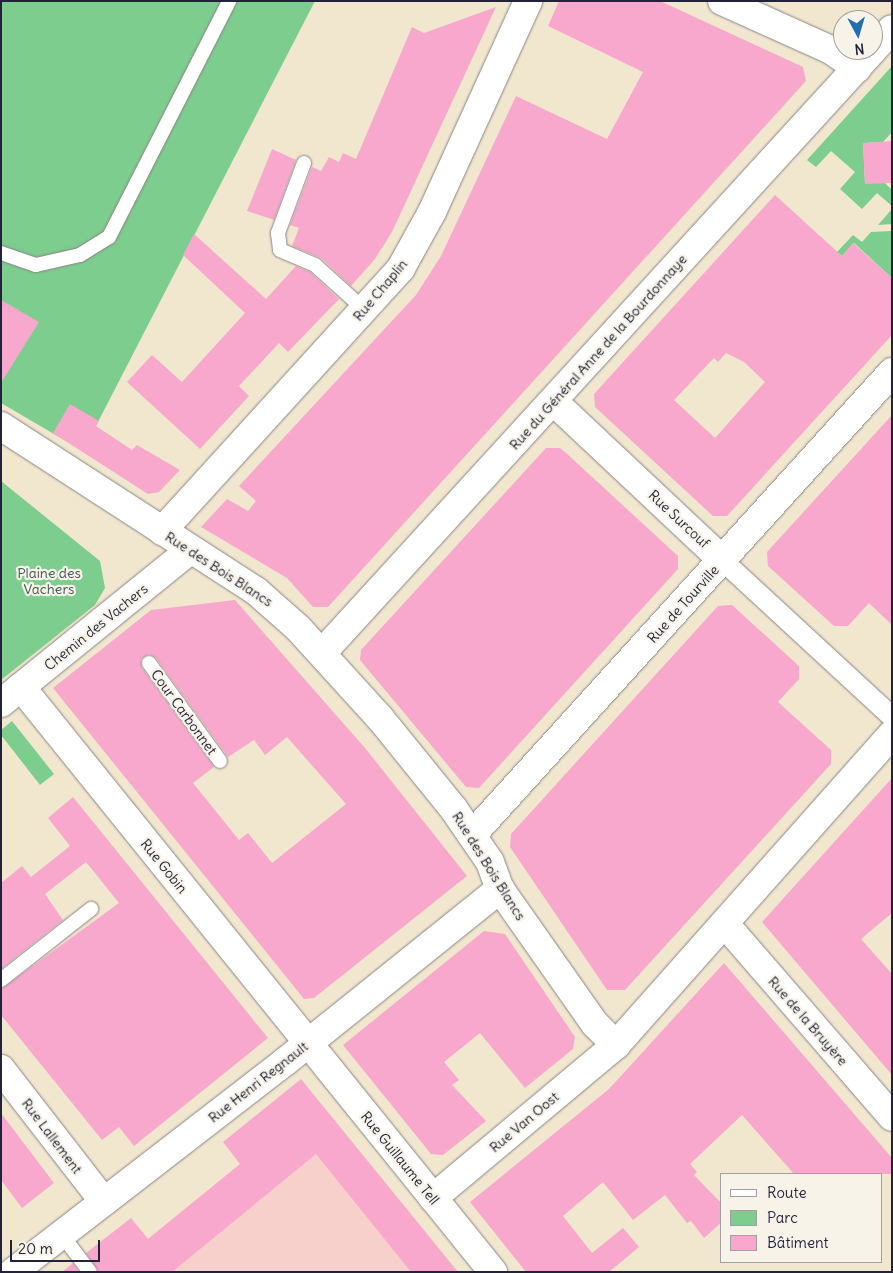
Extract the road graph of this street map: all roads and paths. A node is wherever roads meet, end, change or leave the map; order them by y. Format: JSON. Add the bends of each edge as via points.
{"nodes":[{"id":1,"x":229,"y":1,"type":"edge"},
{"id":2,"x":528,"y":1,"type":"edge"},
{"id":3,"x":722,"y":1,"type":"edge"},
{"id":4,"x":892,"y":29,"type":"edge"},
{"id":5,"x":883,"y":39,"type":"edge"},
{"id":6,"x":833,"y":50,"type":"edge"},
{"id":7,"x":864,"y":60,"type":"edge"},
{"id":8,"x":304,"y":163,"type":"dead end"},
{"id":9,"x":1,"y":253,"type":"edge"},
{"id":10,"x":364,"y":310,"type":"junction"},
{"id":11,"x":892,"y":372,"type":"edge"},
{"id":12,"x":554,"y":402,"type":"junction"},
{"id":13,"x":1,"y":426,"type":"edge"},
{"id":14,"x":162,"y":531,"type":"junction"},
{"id":15,"x":190,"y":550,"type":"junction"},
{"id":16,"x":722,"y":560,"type":"junction"},
{"id":17,"x":322,"y":653,"type":"junction"},
{"id":18,"x":149,"y":663,"type":"dead end"},
{"id":19,"x":11,"y":695,"type":"edge"},
{"id":20,"x":892,"y":717,"type":"edge"},
{"id":21,"x":892,"y":734,"type":"edge"},
{"id":22,"x":220,"y":761,"type":"dead end"},
{"id":23,"x":473,"y":834,"type":"junction"},
{"id":24,"x":500,"y":889,"type":"junction"},
{"id":25,"x":92,"y":909,"type":"dead end"},
{"id":26,"x":725,"y":924,"type":"junction"},
{"id":27,"x":1,"y":980,"type":"edge"},
{"id":28,"x":308,"y":1043,"type":"junction"},
{"id":29,"x":616,"y":1045,"type":"junction"},
{"id":30,"x":1,"y":1069,"type":"edge"},
{"id":31,"x":892,"y":1117,"type":"edge"},
{"id":32,"x":433,"y":1198,"type":"junction"},
{"id":33,"x":104,"y":1202,"type":"junction"},
{"id":34,"x":62,"y":1235,"type":"junction"},
{"id":35,"x":13,"y":1272,"type":"edge"},
{"id":36,"x":90,"y":1272,"type":"edge"},
{"id":37,"x":493,"y":1272,"type":"edge"}],
"edges":[{"from":1,"to":9,"type":"lane","via":[[109,237],[80,255],[36,265]]},
{"from":2,"to":10,"type":"street","name":"Rue Chaplin","via":[[421,233],[401,268]]},
{"from":3,"to":6,"type":"street"},
{"from":4,"to":5,"type":"street","name":"Rue du Général Anne de la Bourdonnaye"},
{"from":7,"to":12,"type":"street","name":"Rue du Général Anne de la Bourdonnaye"},
{"from":8,"to":10,"type":"lane","via":[[278,233],[280,250],[315,265]]},
{"from":10,"to":14,"type":"street","name":"Rue Chaplin"},
{"from":11,"to":16,"type":"street","name":"Rue de Tourville"},
{"from":12,"to":16,"type":"street","name":"Rue Surcouf"},
{"from":12,"to":17,"type":"street","name":"Rue du Général Anne de la Bourdonnaye"},
{"from":13,"to":14,"type":"street","name":"Rue des Bois Blancs"},
{"from":14,"to":15,"type":"street","name":"Rue des Bois Blancs"},
{"from":15,"to":17,"type":"street","name":"Rue des Bois Blancs","via":[[277,607]]},
{"from":15,"to":19,"type":"street","name":"Chemin des Vachers"},
{"from":16,"to":20,"type":"street","name":"Rue Surcouf"},
{"from":16,"to":23,"type":"street","name":"Rue de Tourville"},
{"from":17,"to":23,"type":"street","name":"Rue des Bois Blancs","via":[[421,767]]},
{"from":18,"to":22,"type":"lane","name":"Cour Carbonnet"},
{"from":19,"to":28,"type":"street","name":"Rue Gobin"},
{"from":21,"to":26,"type":"street"},
{"from":23,"to":24,"type":"street","name":"Rue des Bois Blancs","via":[[490,862]]},
{"from":24,"to":28,"type":"street","name":"Rue Henri Regnault"},
{"from":24,"to":29,"type":"street","name":"Rue des Bois Blancs","via":[[595,1024]]},
{"from":25,"to":27,"type":"lane"},
{"from":26,"to":29,"type":"street"},
{"from":26,"to":31,"type":"street","name":"Rue de la Bruyère"},
{"from":28,"to":32,"type":"street","name":"Rue Guillaume Tell"},
{"from":28,"to":33,"type":"street","name":"Rue Henri Regnault"},
{"from":29,"to":32,"type":"street","name":"Rue Van Oost"},
{"from":30,"to":33,"type":"street","name":"Rue Lallement"},
{"from":32,"to":37,"type":"street","name":"Rue Guillaume Tell"},
{"from":33,"to":34,"type":"street","name":"Rue Henri Regnault"},
{"from":34,"to":35,"type":"street","name":"Rue Henri Regnault"},
{"from":34,"to":36,"type":"lane"}]}
